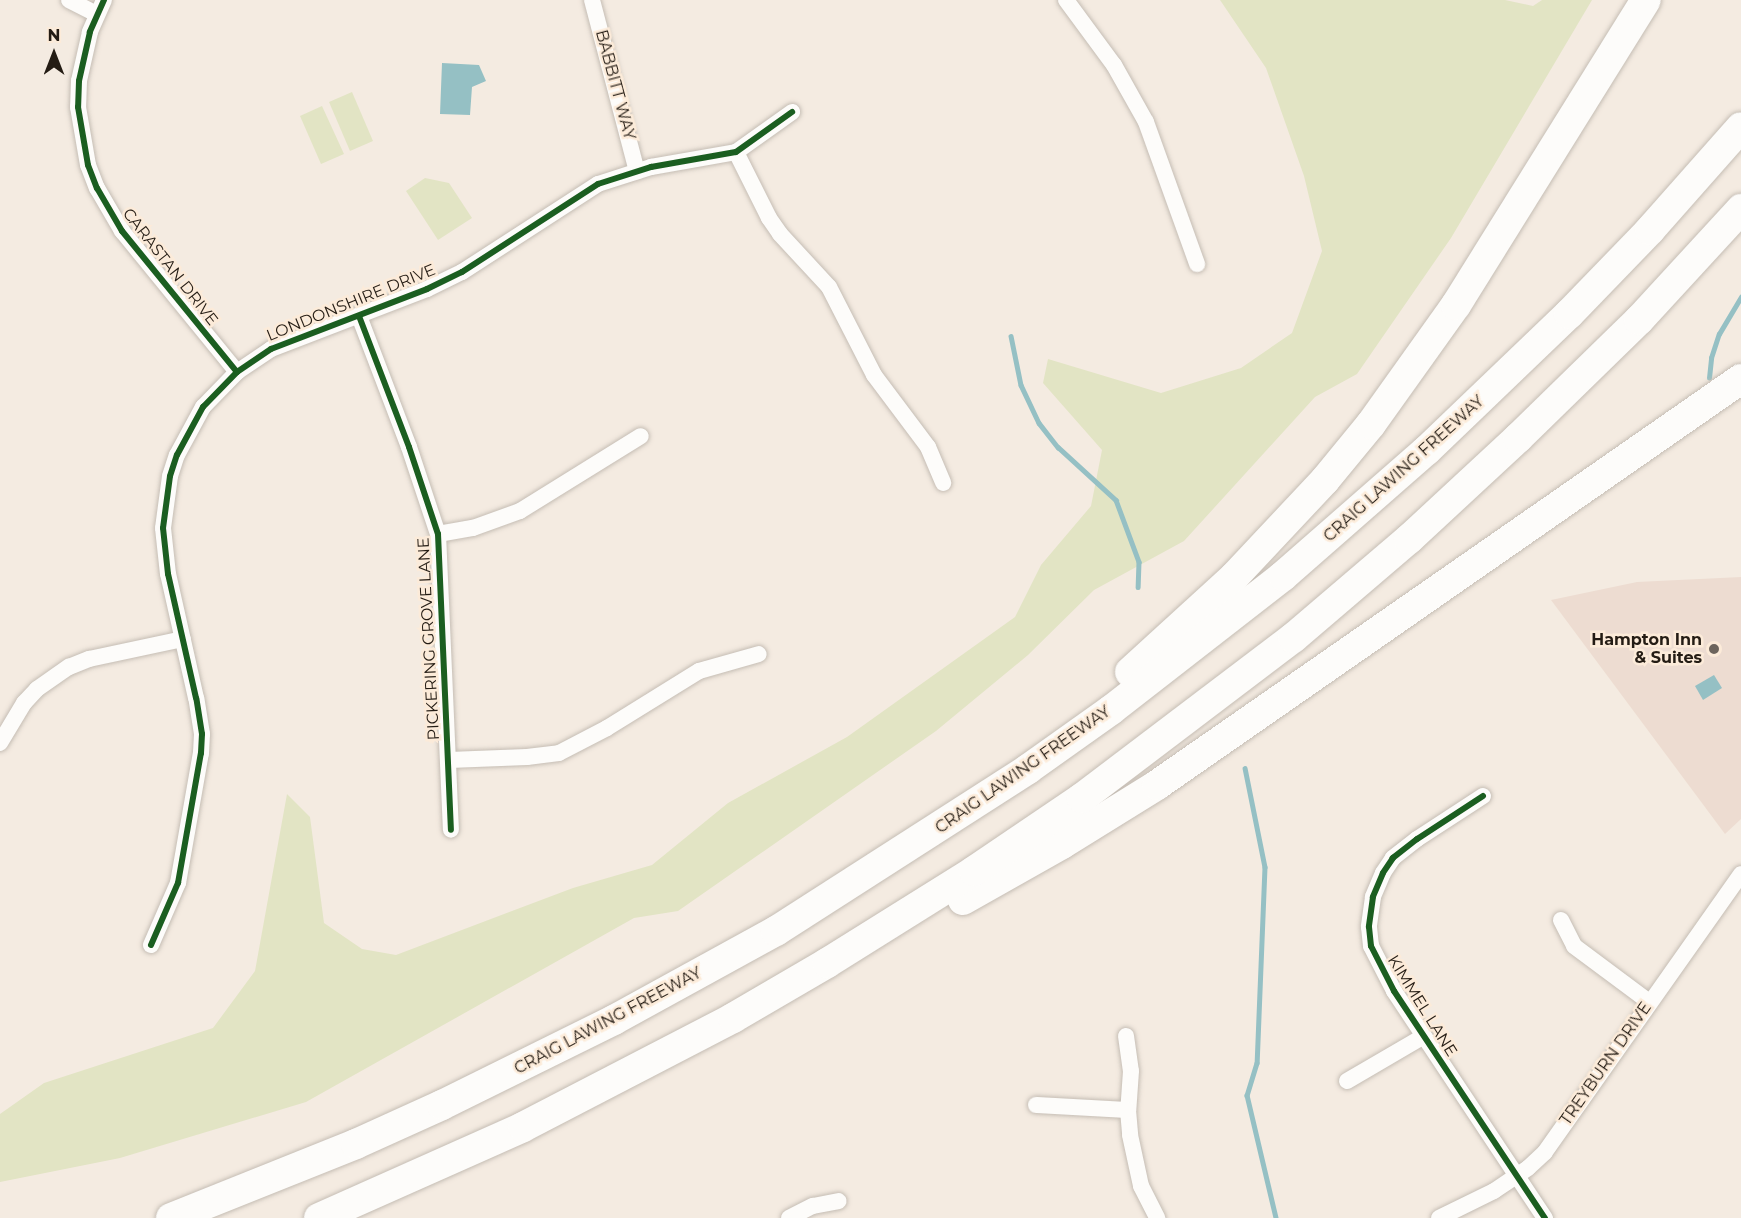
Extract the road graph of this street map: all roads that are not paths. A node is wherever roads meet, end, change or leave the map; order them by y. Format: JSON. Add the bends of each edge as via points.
{"nodes":[{"id":1,"x":69,"y":0,"type":"edge"},
{"id":2,"x":592,"y":0,"type":"edge"},
{"id":3,"x":1066,"y":0,"type":"edge"},
{"id":4,"x":1646,"y":0,"type":"edge"},
{"id":5,"x":100,"y":7,"type":"edge"},
{"id":6,"x":792,"y":112,"type":"dead end"},
{"id":7,"x":1741,"y":127,"type":"edge"},
{"id":8,"x":736,"y":152,"type":"junction"},
{"id":9,"x":637,"y":171,"type":"junction"},
{"id":10,"x":1741,"y":209,"type":"edge"},
{"id":11,"x":1197,"y":264,"type":"dead end"},
{"id":12,"x":359,"y":316,"type":"junction"},
{"id":13,"x":237,"y":372,"type":"junction"},
{"id":14,"x":1741,"y":379,"type":"edge"},
{"id":15,"x":641,"y":436,"type":"dead end"},
{"id":16,"x":944,"y":483,"type":"dead end"},
{"id":17,"x":438,"y":534,"type":"junction"},
{"id":18,"x":183,"y":639,"type":"junction"},
{"id":19,"x":759,"y":654,"type":"dead end"},
{"id":20,"x":0,"y":742,"type":"edge"},
{"id":21,"x":449,"y":760,"type":"junction"},
{"id":22,"x":1483,"y":796,"type":"dead end"},
{"id":23,"x":956,"y":817,"type":"junction"},
{"id":24,"x":451,"y":830,"type":"dead end"},
{"id":25,"x":1741,"y":874,"type":"edge"},
{"id":26,"x":1561,"y":920,"type":"dead end"},
{"id":27,"x":151,"y":945,"type":"dead end"},
{"id":28,"x":827,"y":963,"type":"junction"},
{"id":29,"x":1649,"y":1002,"type":"junction"},
{"id":30,"x":1126,"y":1036,"type":"dead end"},
{"id":31,"x":1424,"y":1036,"type":"junction"},
{"id":32,"x":1347,"y":1081,"type":"dead end"},
{"id":33,"x":1036,"y":1105,"type":"dead end"},
{"id":34,"x":1128,"y":1110,"type":"junction"},
{"id":35,"x":1519,"y":1175,"type":"junction"},
{"id":36,"x":839,"y":1201,"type":"dead end"},
{"id":37,"x":171,"y":1218,"type":"edge"},
{"id":38,"x":320,"y":1218,"type":"edge"},
{"id":39,"x":789,"y":1218,"type":"edge"},
{"id":40,"x":1157,"y":1218,"type":"edge"},
{"id":41,"x":1439,"y":1218,"type":"edge"},
{"id":42,"x":1545,"y":1218,"type":"edge"}],
"edges":[{"from":1,"to":5,"type":"street"},
{"from":2,"to":9,"type":"street","name":"BABBITT WAY"},
{"from":3,"to":11,"type":"street","via":[[1131,91],[1152,136]]},
{"from":4,"to":23,"type":"highway","via":[[1456,305],[1371,424],[1325,480],[1234,577],[1167,639]]},
{"from":5,"to":13,"type":"street","name":"CARASTAN DRIVE","via":[[82,64],[78,107],[83,148],[97,188],[122,231]]},
{"from":6,"to":8,"type":"street","name":"LONDONSHIRE DRIVE"},
{"from":7,"to":23,"type":"highway","name":"CRAIG LAWING FREEWAY","via":[[1569,314],[1357,513],[1111,710]]},
{"from":8,"to":9,"type":"street","name":"LONDONSHIRE DRIVE"},
{"from":8,"to":16,"type":"street","via":[[769,218],[829,287],[874,375],[928,447]]},
{"from":9,"to":12,"type":"street","name":"LONDONSHIRE DRIVE","via":[[598,184],[462,272]]},
{"from":10,"to":28,"type":"highway","via":[[1639,320],[1518,438],[1409,539],[1293,638],[1082,798]]},
{"from":12,"to":13,"type":"street","name":"LONDONSHIRE DRIVE","via":[[271,349]]},
{"from":12,"to":17,"type":"street","name":"PICKERING GROVE LANE"},
{"from":13,"to":18,"type":"street","name":"LONDONSHIRE DRIVE","via":[[202,407],[180,447],[170,476],[164,547]]},
{"from":14,"to":28,"type":"highway","via":[[1157,785],[939,914]]},
{"from":15,"to":17,"type":"street","via":[[520,511],[473,528]]},
{"from":17,"to":21,"type":"street","name":"PICKERING GROVE LANE"},
{"from":18,"to":20,"type":"street","via":[[69,667],[24,703]]},
{"from":18,"to":27,"type":"street","name":"LONDONSHIRE DRIVE","via":[[202,734],[201,753],[178,883]]},
{"from":19,"to":21,"type":"street","via":[[699,671],[559,753]]},
{"from":21,"to":24,"type":"street","name":"PICKERING GROVE LANE"},
{"from":22,"to":31,"type":"street","name":"KIMMEL LANE","via":[[1403,848],[1383,873],[1373,897],[1371,946],[1383,974]]},
{"from":23,"to":37,"type":"highway","name":"CRAIG LAWING FREEWAY","via":[[765,937],[532,1062],[356,1144]]},
{"from":25,"to":29,"type":"street","name":"TREYBURN DRIVE"},
{"from":26,"to":29,"type":"street","via":[[1574,946]]},
{"from":28,"to":38,"type":"highway","via":[[600,1089]]},
{"from":29,"to":35,"type":"street","name":"TREYBURN DRIVE","via":[[1545,1152]]},
{"from":30,"to":34,"type":"street","via":[[1131,1071]]},
{"from":31,"to":32,"type":"street"},
{"from":31,"to":35,"type":"street","name":"KIMMEL LANE"},
{"from":33,"to":34,"type":"street"},
{"from":34,"to":40,"type":"street","via":[[1136,1168]]},
{"from":35,"to":41,"type":"street","name":"TREYBURN DRIVE"},
{"from":35,"to":42,"type":"street","name":"KIMMEL LANE"},
{"from":36,"to":39,"type":"street","via":[[813,1206]]}]}
